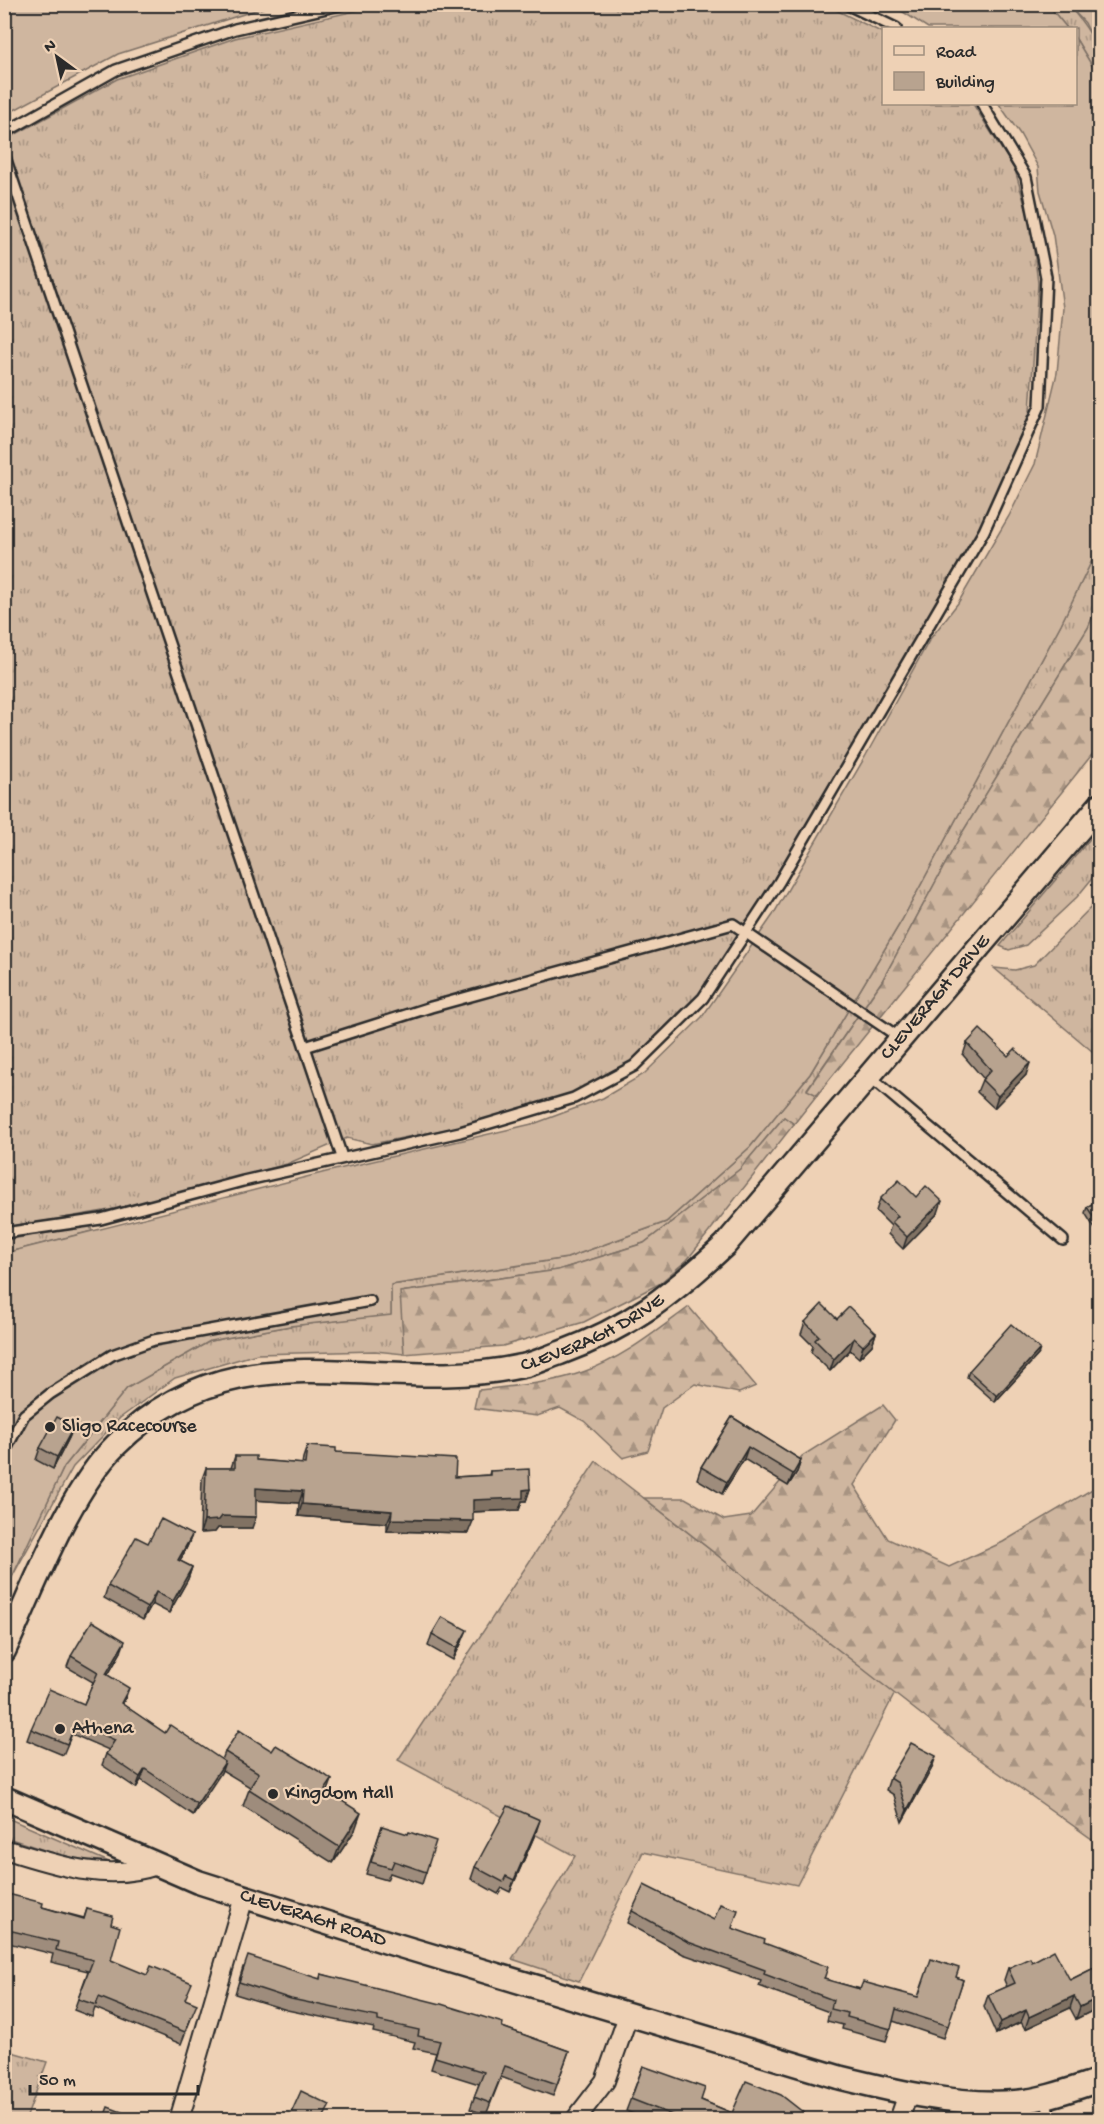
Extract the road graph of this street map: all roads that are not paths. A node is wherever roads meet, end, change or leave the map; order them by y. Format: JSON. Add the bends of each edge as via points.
{"nodes":[{"id":1,"x":344,"y":4,"type":"edge"},
{"id":2,"x":846,"y":4,"type":"edge"},
{"id":3,"x":894,"y":27,"type":"edge"},
{"id":4,"x":983,"y":105,"type":"edge"},
{"id":5,"x":4,"y":133,"type":"edge"},
{"id":6,"x":4,"y":154,"type":"edge"},
{"id":7,"x":1100,"y":805,"type":"edge"},
{"id":8,"x":746,"y":932,"type":"junction"},
{"id":9,"x":901,"y":1038,"type":"junction"},
{"id":10,"x":304,"y":1047,"type":"junction"},
{"id":11,"x":868,"y":1076,"type":"junction"},
{"id":12,"x":342,"y":1157,"type":"junction"},
{"id":13,"x":4,"y":1233,"type":"edge"},
{"id":14,"x":1063,"y":1240,"type":"dead end"},
{"id":15,"x":370,"y":1301,"type":"dead end"},
{"id":16,"x":4,"y":1453,"type":"edge"},
{"id":17,"x":4,"y":1651,"type":"edge"},
{"id":18,"x":4,"y":1798,"type":"edge"},
{"id":19,"x":4,"y":1849,"type":"edge"},
{"id":20,"x":157,"y":1865,"type":"junction"},
{"id":21,"x":244,"y":1897,"type":"junction"},
{"id":22,"x":629,"y":2013,"type":"junction"},
{"id":23,"x":1100,"y":2080,"type":"edge"},
{"id":24,"x":908,"y":2094,"type":"junction"},
{"id":25,"x":1044,"y":2096,"type":"junction"},
{"id":26,"x":179,"y":2120,"type":"edge"},
{"id":27,"x":575,"y":2120,"type":"edge"},
{"id":28,"x":899,"y":2120,"type":"edge"},
{"id":29,"x":1051,"y":2120,"type":"edge"}],
"edges":[{"from":1,"to":5,"type":"lane","via":[[235,29],[116,70]]},
{"from":2,"to":3,"type":"lane"},
{"from":4,"to":8,"type":"lane","via":[[1026,177],[1042,255],[1046,277],[1040,406],[984,531]]},
{"from":6,"to":10,"type":"lane"},
{"from":7,"to":9,"type":"street","name":"CLEVERAGH DRIVE"},
{"from":8,"to":9,"type":"lane"},
{"from":8,"to":10,"type":"lane","via":[[733,924],[715,927]]},
{"from":8,"to":12,"type":"lane","via":[[703,998],[634,1066],[574,1098],[460,1132]]},
{"from":9,"to":11,"type":"street","name":"CLEVERAGH DRIVE"},
{"from":10,"to":12,"type":"lane"},
{"from":11,"to":14,"type":"lane"},
{"from":11,"to":17,"type":"street","name":"CLEVERAGH DRIVE","via":[[725,1245],[676,1291],[598,1339],[522,1366],[462,1374],[311,1370],[251,1374],[197,1388],[148,1418],[116,1445],[68,1514]]},
{"from":12,"to":13,"type":"lane","via":[[101,1219]]},
{"from":15,"to":16,"type":"lane","via":[[154,1340],[112,1355],[24,1415]]},
{"from":18,"to":20,"type":"street","name":"CLEVERAGH ROAD"},
{"from":19,"to":20,"type":"street","via":[[66,1867],[112,1874]]},
{"from":20,"to":21,"type":"street","name":"CLEVERAGH ROAD"},
{"from":21,"to":22,"type":"street","name":"CLEVERAGH ROAD"},
{"from":21,"to":26,"type":"street"},
{"from":22,"to":24,"type":"street","name":"CLEVERAGH ROAD","via":[[838,2077]]},
{"from":22,"to":27,"type":"street","via":[[605,2081]]},
{"from":23,"to":25,"type":"street","name":"CLEVERAGH ROAD"},
{"from":24,"to":25,"type":"street","name":"CLEVERAGH ROAD","via":[[982,2102],[1017,2102]]},
{"from":24,"to":28,"type":"street"},
{"from":25,"to":29,"type":"lane"}]}
